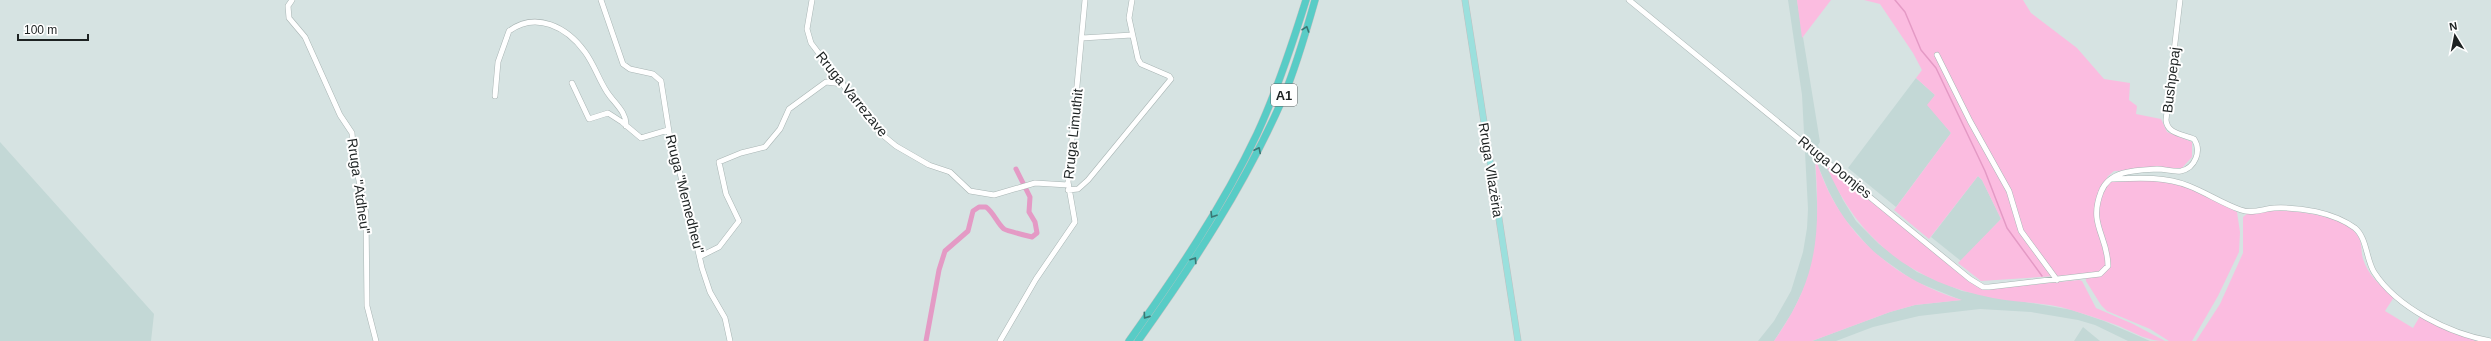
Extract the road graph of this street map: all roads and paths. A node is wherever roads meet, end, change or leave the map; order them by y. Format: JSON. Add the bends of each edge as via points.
{"nodes":[{"id":1,"x":292,"y":0,"type":"edge"},
{"id":2,"x":601,"y":0,"type":"edge"},
{"id":3,"x":812,"y":0,"type":"edge"},
{"id":4,"x":1085,"y":0,"type":"edge"},
{"id":5,"x":1132,"y":0,"type":"edge"},
{"id":6,"x":1306,"y":0,"type":"edge"},
{"id":7,"x":1315,"y":0,"type":"edge"},
{"id":8,"x":1465,"y":0,"type":"edge"},
{"id":9,"x":1629,"y":0,"type":"edge"},
{"id":10,"x":2180,"y":0,"type":"edge"},
{"id":11,"x":1132,"y":35,"type":"junction"},
{"id":12,"x":1082,"y":38,"type":"junction"},
{"id":13,"x":1937,"y":55,"type":"dead end"},
{"id":14,"x":572,"y":83,"type":"dead end"},
{"id":15,"x":843,"y":84,"type":"junction"},
{"id":16,"x":495,"y":96,"type":"dead end"},
{"id":17,"x":626,"y":126,"type":"junction"},
{"id":18,"x":668,"y":130,"type":"junction"},
{"id":19,"x":2111,"y":179,"type":"junction"},
{"id":20,"x":1068,"y":187,"type":"junction"},
{"id":21,"x":700,"y":256,"type":"junction"},
{"id":22,"x":2057,"y":280,"type":"junction"},
{"id":23,"x":1162,"y":309,"type":"junction"},
{"id":24,"x":376,"y":341,"type":"edge"},
{"id":25,"x":730,"y":341,"type":"edge"},
{"id":26,"x":1000,"y":341,"type":"edge"},
{"id":27,"x":1129,"y":341,"type":"edge"},
{"id":28,"x":1138,"y":341,"type":"edge"},
{"id":29,"x":1142,"y":341,"type":"edge"},
{"id":30,"x":1518,"y":341,"type":"edge"},
{"id":31,"x":2491,"y":341,"type":"edge"}],
"edges":[{"from":1,"to":24,"type":"street","name":"Rruga \"Atdheu\"","via":[[288,6],[289,18],[305,37],[340,115],[352,133],[354,157],[366,214],[367,306]]},
{"from":2,"to":18,"type":"street","name":"Rruga \"Memedheu\"","via":[[623,64],[630,69],[654,74],[661,81]]},
{"from":3,"to":15,"type":"street","name":"Rruga Varrezave","via":[[808,36]]},
{"from":4,"to":12,"type":"street","name":"Rruga Limuthit"},
{"from":5,"to":11,"type":"street","via":[[1129,18]]},
{"from":6,"to":27,"type":"highway","number":"A1","one_way":true,"via":[[1275,90],[1244,161],[1184,262]]},
{"from":23,"to":7,"type":"highway","number":"A1","one_way":true,"via":[[1215,228],[1266,136],[1284,97]]},
{"from":8,"to":30,"type":"main road","name":"Rruga Vllazëria"},
{"from":9,"to":22,"type":"street","name":"Rruga Domjes","via":[[1977,284],[1989,287]]},
{"from":10,"to":19,"type":"street","name":"Bushpepaj","via":[[2166,126],[2171,131],[2188,136],[2196,142],[2196,157],[2185,169],[2121,173]]},
{"from":11,"to":12,"type":"street"},
{"from":11,"to":20,"type":"street","via":[[1138,59],[1142,64],[1171,79],[1088,180],[1078,189]]},
{"from":12,"to":20,"type":"street","name":"Rruga Limuthit"},
{"from":13,"to":22,"type":"street","via":[[2009,191],[2021,231]]},
{"from":14,"to":17,"type":"street","via":[[589,119],[608,113]]},
{"from":15,"to":20,"type":"street","name":"Rruga Varrezave","via":[[879,132],[896,146],[929,165],[950,172],[970,191],[994,196],[1035,183]]},
{"from":15,"to":21,"type":"street","via":[[826,82],[792,106],[777,133],[765,147],[719,162],[726,194],[739,221],[719,247]]},
{"from":16,"to":17,"type":"street","via":[[498,62],[509,31],[526,23],[544,22],[560,28],[586,53],[606,91],[622,112]]},
{"from":17,"to":18,"type":"street","via":[[640,138]]},
{"from":18,"to":21,"type":"street","name":"Rruga \"Memedheu\""},
{"from":19,"to":22,"type":"street","name":"Rruga Domjes","via":[[2101,192],[2096,220],[2105,246],[2108,266],[2100,274]]},
{"from":19,"to":31,"type":"street","via":[[2167,180],[2188,185],[2242,210],[2297,209],[2321,213],[2348,224],[2362,236],[2366,257],[2374,272],[2390,291],[2432,319],[2476,338]]},
{"from":20,"to":26,"type":"street","name":"Rruga Limuthit","via":[[1075,214],[1074,226],[1036,279]]},
{"from":21,"to":25,"type":"street","name":"Rruga \"Memedheu\"","via":[[710,292],[725,318]]},
{"from":23,"to":28,"type":"highway","number":"A1"},
{"from":23,"to":29,"type":"highway"}]}
